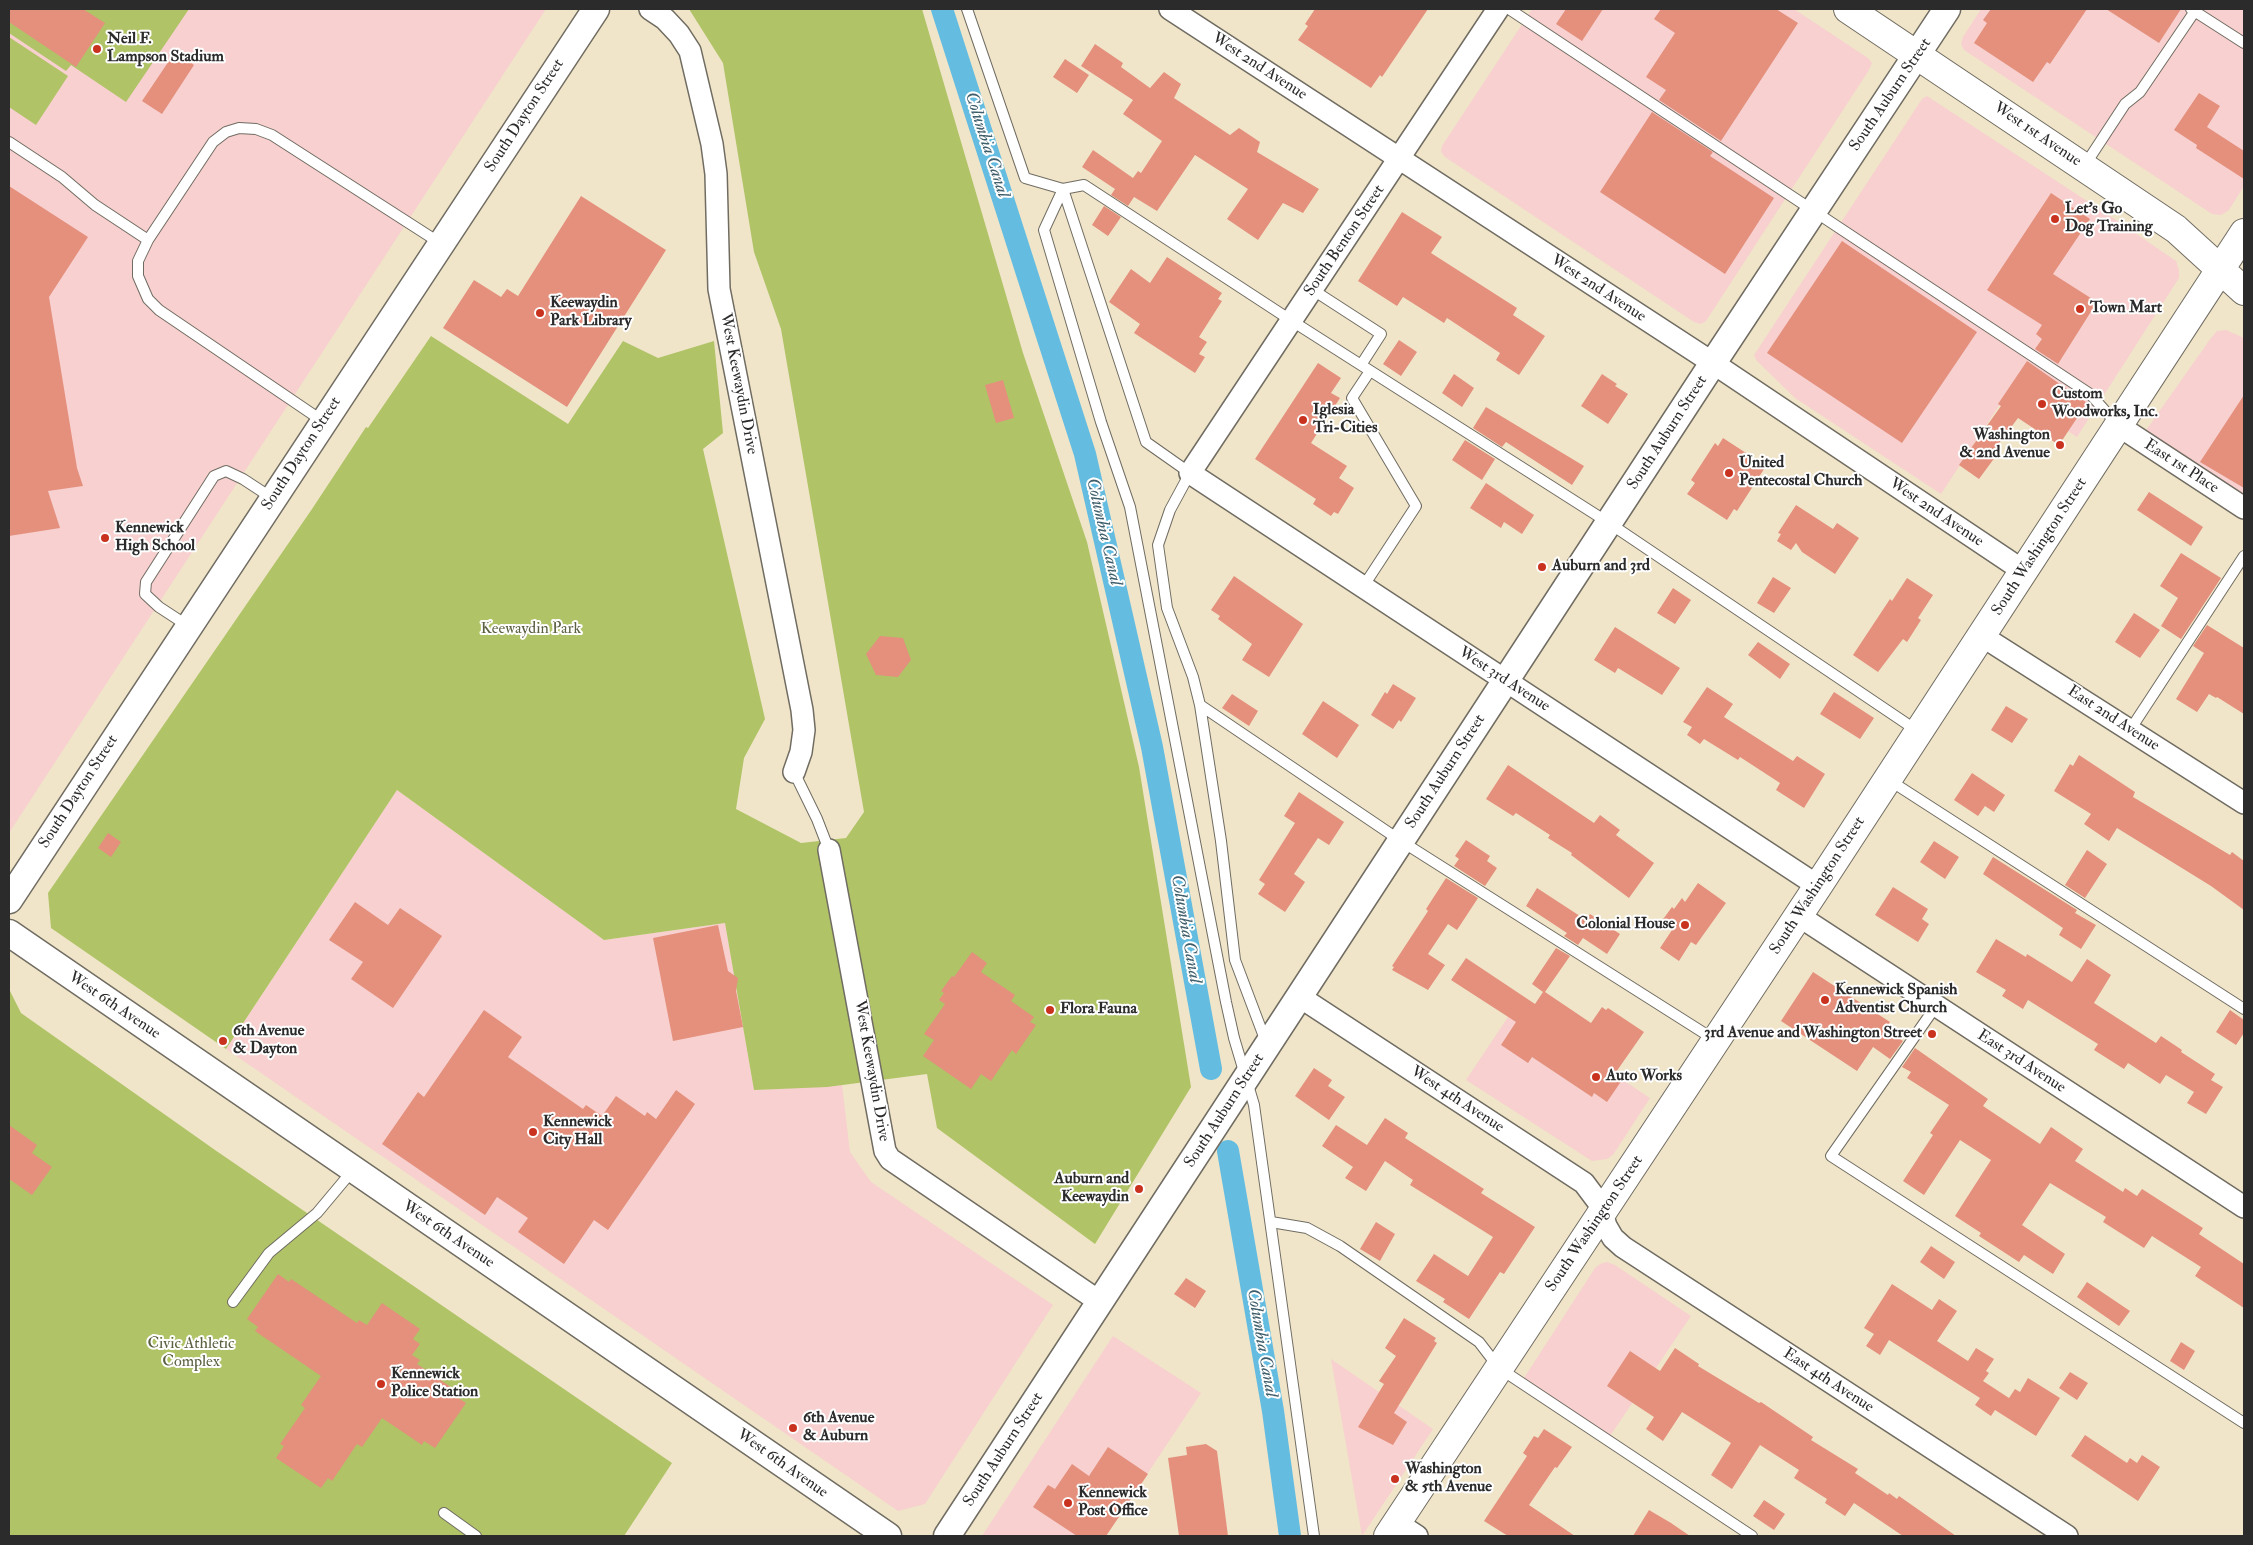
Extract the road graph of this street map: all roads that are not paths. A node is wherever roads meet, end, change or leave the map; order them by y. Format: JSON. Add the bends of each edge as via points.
{"nodes":[{"id":1,"x":596,"y":9,"type":"edge"},
{"id":2,"x":650,"y":9,"type":"edge"},
{"id":3,"x":967,"y":9,"type":"edge"},
{"id":4,"x":1170,"y":9,"type":"edge"},
{"id":5,"x":1498,"y":9,"type":"edge"},
{"id":6,"x":1509,"y":9,"type":"edge"},
{"id":7,"x":1848,"y":9,"type":"edge"},
{"id":8,"x":1947,"y":9,"type":"edge"},
{"id":9,"x":2196,"y":10,"type":"edge"},
{"id":10,"x":2244,"y":43,"type":"edge"},
{"id":11,"x":1918,"y":55,"type":"junction"},
{"id":12,"x":9,"y":142,"type":"edge"},
{"id":13,"x":1400,"y":159,"type":"junction"},
{"id":14,"x":2084,"y":166,"type":"junction"},
{"id":15,"x":1063,"y":189,"type":"junction"},
{"id":16,"x":1813,"y":210,"type":"junction"},
{"id":17,"x":2244,"y":233,"type":"edge"},
{"id":18,"x":148,"y":240,"type":"junction"},
{"id":19,"x":441,"y":243,"type":"junction"},
{"id":20,"x":2221,"y":269,"type":"junction"},
{"id":21,"x":1313,"y":290,"type":"junction"},
{"id":22,"x":2244,"y":291,"type":"edge"},
{"id":23,"x":1292,"y":321,"type":"junction"},
{"id":24,"x":1712,"y":364,"type":"junction"},
{"id":25,"x":1361,"y":365,"type":"junction"},
{"id":26,"x":1370,"y":371,"type":"junction"},
{"id":27,"x":324,"y":422,"type":"junction"},
{"id":28,"x":2119,"y":426,"type":"junction"},
{"id":29,"x":1190,"y":473,"type":"junction"},
{"id":30,"x":273,"y":499,"type":"junction"},
{"id":31,"x":2244,"y":508,"type":"edge"},
{"id":32,"x":1609,"y":523,"type":"junction"},
{"id":33,"x":2244,"y":556,"type":"edge"},
{"id":34,"x":2024,"y":572,"type":"junction"},
{"id":35,"x":1363,"y":587,"type":"junction"},
{"id":36,"x":189,"y":627,"type":"junction"},
{"id":37,"x":1982,"y":636,"type":"junction"},
{"id":38,"x":1506,"y":681,"type":"junction"},
{"id":39,"x":1200,"y":705,"type":"junction"},
{"id":40,"x":2130,"y":730,"type":"junction"},
{"id":41,"x":1919,"y":732,"type":"junction"},
{"id":42,"x":794,"y":772,"type":"joint"},
{"id":43,"x":1888,"y":779,"type":"junction"},
{"id":44,"x":2244,"y":803,"type":"edge"},
{"id":45,"x":1401,"y":841,"type":"junction"},
{"id":46,"x":829,"y":850,"type":"joint"},
{"id":47,"x":1818,"y":886,"type":"junction"},
{"id":48,"x":9,"y":900,"type":"edge"},
{"id":49,"x":1799,"y":916,"type":"junction"},
{"id":50,"x":9,"y":933,"type":"edge"},
{"id":51,"x":1300,"y":996,"type":"junction"},
{"id":52,"x":1936,"y":1006,"type":"junction"},
{"id":53,"x":2244,"y":1009,"type":"edge"},
{"id":54,"x":1716,"y":1041,"type":"junction"},
{"id":55,"x":1267,"y":1046,"type":"junction"},
{"id":56,"x":1246,"y":1079,"type":"junction"},
{"id":57,"x":353,"y":1170,"type":"junction"},
{"id":58,"x":2244,"y":1207,"type":"edge"},
{"id":59,"x":1601,"y":1214,"type":"junction"},
{"id":60,"x":1271,"y":1222,"type":"junction"},
{"id":61,"x":233,"y":1302,"type":"dead end"},
{"id":62,"x":1100,"y":1302,"type":"junction"},
{"id":63,"x":1499,"y":1368,"type":"junction"},
{"id":64,"x":2244,"y":1423,"type":"edge"},
{"id":65,"x":444,"y":1513,"type":"dead end"},
{"id":66,"x":1401,"y":1532,"type":"edge"},
{"id":67,"x":476,"y":1536,"type":"edge"},
{"id":68,"x":888,"y":1536,"type":"edge"},
{"id":69,"x":947,"y":1536,"type":"edge"},
{"id":70,"x":1314,"y":1536,"type":"edge"},
{"id":71,"x":1752,"y":1536,"type":"edge"},
{"id":72,"x":2067,"y":1536,"type":"edge"}],
"edges":[{"from":1,"to":19,"type":"street","name":"South Dayton Street"},
{"from":2,"to":42,"type":"street","name":"West Keewaydin Drive","via":[[665,19],[690,51],[712,144],[717,183],[719,289],[802,710],[804,730]]},
{"from":3,"to":15,"type":"lane","via":[[1024,178]]},
{"from":4,"to":13,"type":"street","name":"West 2nd Avenue"},
{"from":5,"to":13,"type":"street","name":"South Benton Street"},
{"from":6,"to":16,"type":"lane"},
{"from":7,"to":11,"type":"main road","name":"West 1st Avenue"},
{"from":8,"to":11,"type":"street","name":"South Auburn Street"},
{"from":9,"to":10,"type":"lane"},
{"from":9,"to":14,"type":"lane"},
{"from":11,"to":14,"type":"main road","name":"West 1st Avenue"},
{"from":11,"to":16,"type":"street","name":"South Auburn Street"},
{"from":12,"to":18,"type":"lane"},
{"from":13,"to":21,"type":"street","name":"South Benton Street"},
{"from":13,"to":24,"type":"street","name":"West 2nd Avenue"},
{"from":14,"to":20,"type":"main road","name":"West 1st Avenue","via":[[2176,229]]},
{"from":15,"to":23,"type":"lane","via":[[1084,184]]},
{"from":15,"to":29,"type":"lane","via":[[1146,442]]},
{"from":15,"to":56,"type":"lane","via":[[1044,230],[1101,422],[1130,506],[1226,1002]]},
{"from":16,"to":24,"type":"street","name":"South Auburn Street"},
{"from":16,"to":28,"type":"lane","via":[[2090,394]]},
{"from":17,"to":20,"type":"main road","name":"South Washington Street"},
{"from":18,"to":19,"type":"lane","via":[[212,142],[226,132],[240,128],[272,135]]},
{"from":18,"to":27,"type":"lane","via":[[138,261],[138,276],[140,285],[154,305]]},
{"from":19,"to":27,"type":"street","name":"South Dayton Street"},
{"from":20,"to":22,"type":"main road","name":"West 1st Avenue"},
{"from":20,"to":28,"type":"main road","name":"South Washington Street"},
{"from":21,"to":23,"type":"street","name":"South Benton Street"},
{"from":21,"to":25,"type":"lane","via":[[1381,334]]},
{"from":23,"to":25,"type":"lane"},
{"from":23,"to":29,"type":"street","name":"South Benton Street"},
{"from":24,"to":32,"type":"street","name":"South Auburn Street"},
{"from":24,"to":34,"type":"street","name":"West 2nd Avenue"},
{"from":25,"to":26,"type":"lane"},
{"from":26,"to":32,"type":"lane"},
{"from":26,"to":35,"type":"lane","via":[[1352,398],[1416,506]]},
{"from":27,"to":30,"type":"street","name":"South Dayton Street"},
{"from":28,"to":31,"type":"street","name":"East 1st Place"},
{"from":28,"to":34,"type":"main road","name":"South Washington Street"},
{"from":29,"to":35,"type":"street","name":"West 3rd Avenue"},
{"from":29,"to":39,"type":"lane","via":[[1170,510],[1158,545],[1167,608]]},
{"from":30,"to":36,"type":"street","name":"South Dayton Street"},
{"from":30,"to":36,"type":"lane","via":[[226,471],[214,476],[146,582],[145,594]]},
{"from":32,"to":38,"type":"street","name":"South Auburn Street"},
{"from":32,"to":41,"type":"lane"},
{"from":33,"to":40,"type":"lane"},
{"from":34,"to":37,"type":"main road","name":"South Washington Street"},
{"from":35,"to":38,"type":"street","name":"West 3rd Avenue"},
{"from":36,"to":48,"type":"street","name":"South Dayton Street"},
{"from":37,"to":40,"type":"street","name":"East 2nd Avenue"},
{"from":37,"to":41,"type":"main road","name":"South Washington Street"},
{"from":38,"to":45,"type":"street","name":"South Auburn Street"},
{"from":38,"to":47,"type":"street","name":"West 3rd Avenue"},
{"from":39,"to":45,"type":"lane"},
{"from":39,"to":55,"type":"lane","via":[[1235,960]]},
{"from":40,"to":44,"type":"street","name":"East 2nd Avenue"},
{"from":41,"to":43,"type":"main road","name":"South Washington Street"},
{"from":42,"to":46,"type":"lane"},
{"from":43,"to":47,"type":"main road","name":"South Washington Street"},
{"from":43,"to":53,"type":"lane"},
{"from":45,"to":51,"type":"street","name":"South Auburn Street"},
{"from":45,"to":54,"type":"lane"},
{"from":46,"to":62,"type":"street","name":"West Keewaydin Drive","via":[[890,1159]]},
{"from":47,"to":49,"type":"main road","name":"South Washington Street"},
{"from":49,"to":52,"type":"street","name":"East 3rd Avenue"},
{"from":49,"to":54,"type":"main road","name":"South Washington Street"},
{"from":50,"to":57,"type":"street","name":"West 6th Avenue"},
{"from":51,"to":55,"type":"street","name":"South Auburn Street"},
{"from":51,"to":59,"type":"street","name":"West 4th Avenue","via":[[1584,1184],[1593,1193]]},
{"from":52,"to":58,"type":"street","name":"East 3rd Avenue"},
{"from":52,"to":64,"type":"lane","via":[[1831,1156]]},
{"from":54,"to":59,"type":"main road","name":"South Washington Street"},
{"from":55,"to":56,"type":"street","name":"South Auburn Street"},
{"from":56,"to":60,"type":"lane","via":[[1254,1105]]},
{"from":56,"to":62,"type":"street","name":"South Auburn Street"},
{"from":57,"to":61,"type":"lane","via":[[317,1213],[269,1253]]},
{"from":57,"to":68,"type":"street","name":"West 6th Avenue"},
{"from":59,"to":63,"type":"main road","name":"South Washington Street"},
{"from":59,"to":72,"type":"street","name":"East 4th Avenue","via":[[1613,1238],[1623,1247]]},
{"from":60,"to":63,"type":"lane","via":[[1307,1228],[1340,1246],[1479,1342]]},
{"from":60,"to":70,"type":"lane"},
{"from":62,"to":69,"type":"street","name":"South Auburn Street"},
{"from":63,"to":66,"type":"main road","name":"South Washington Street"},
{"from":63,"to":71,"type":"lane"},
{"from":65,"to":67,"type":"lane"}]}
